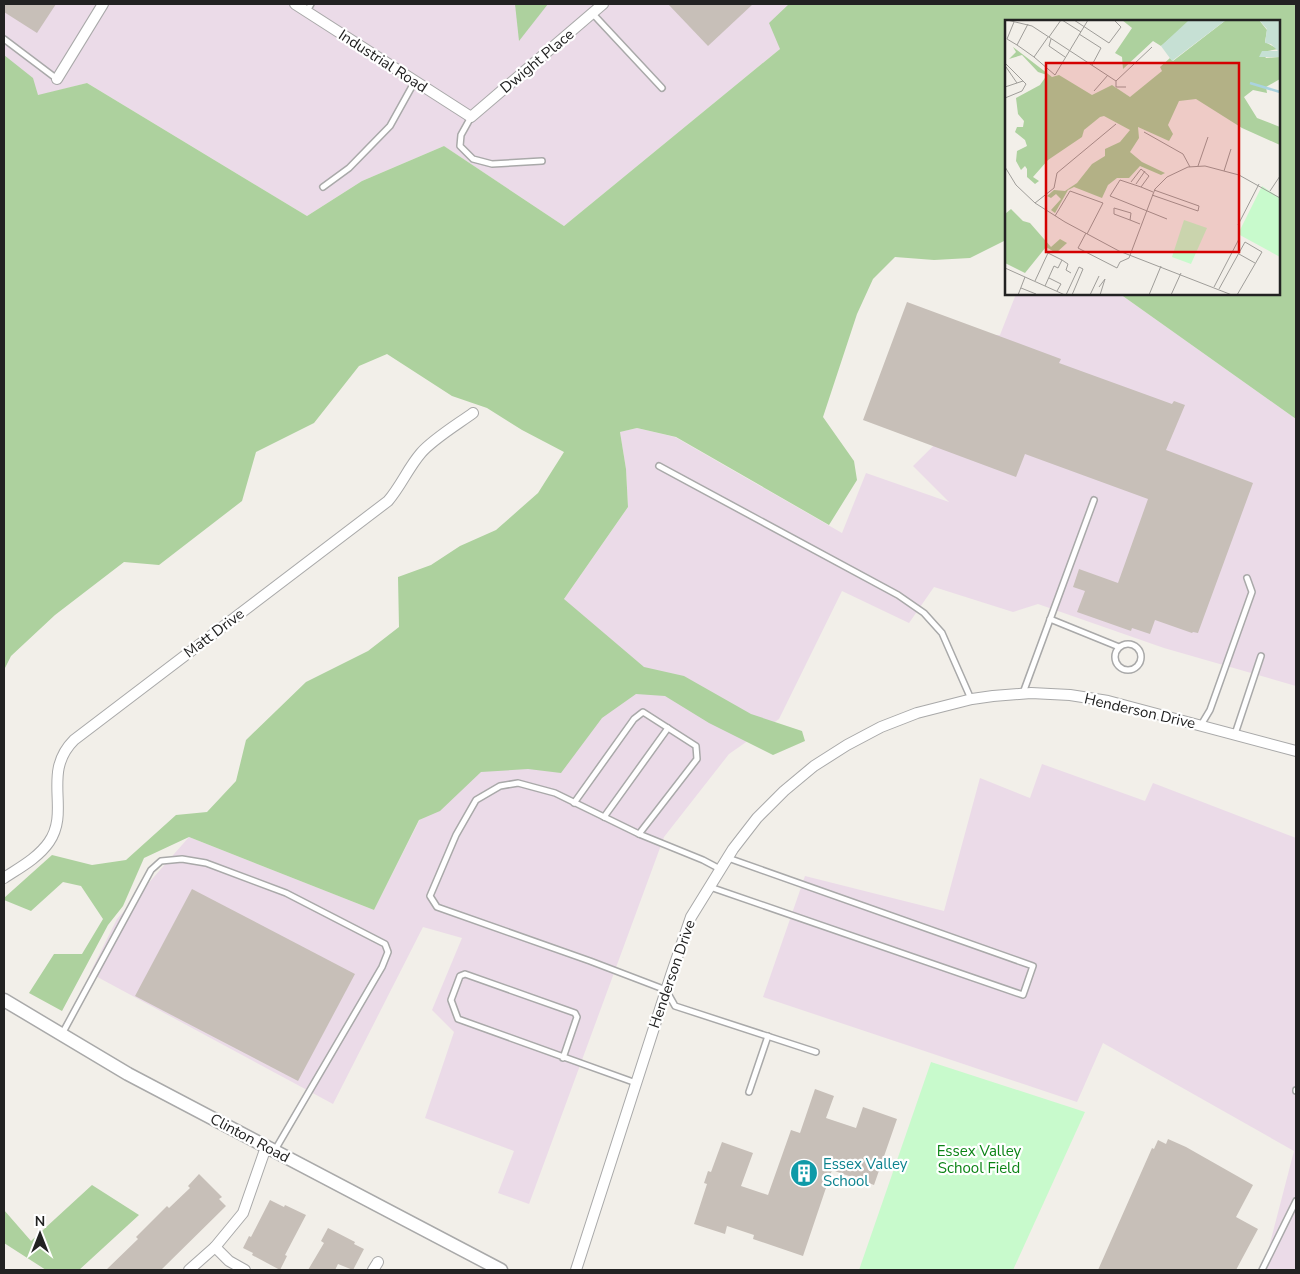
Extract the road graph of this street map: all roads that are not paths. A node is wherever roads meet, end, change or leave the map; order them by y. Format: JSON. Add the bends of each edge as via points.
{"nodes":[{"id":1,"x":103,"y":4,"type":"edge"},
{"id":2,"x":296,"y":4,"type":"edge"},
{"id":3,"x":603,"y":4,"type":"edge"},
{"id":4,"x":309,"y":7,"type":"edge"},
{"id":5,"x":593,"y":14,"type":"junction"},
{"id":6,"x":4,"y":39,"type":"edge"},
{"id":7,"x":57,"y":79,"type":"joint"},
{"id":8,"x":415,"y":81,"type":"junction"},
{"id":9,"x":662,"y":88,"type":"dead end"},
{"id":10,"x":471,"y":117,"type":"junction"},
{"id":11,"x":542,"y":161,"type":"dead end"},
{"id":12,"x":323,"y":187,"type":"dead end"},
{"id":13,"x":473,"y":413,"type":"dead end"},
{"id":14,"x":659,"y":466,"type":"dead end"},
{"id":15,"x":1094,"y":500,"type":"dead end"},
{"id":16,"x":1247,"y":578,"type":"dead end"},
{"id":17,"x":1050,"y":619,"type":"junction"},
{"id":18,"x":1119,"y":647,"type":"junction"},
{"id":19,"x":1261,"y":656,"type":"dead end"},
{"id":20,"x":1023,"y":694,"type":"junction"},
{"id":21,"x":972,"y":699,"type":"junction"},
{"id":22,"x":1201,"y":725,"type":"junction"},
{"id":23,"x":668,"y":728,"type":"junction"},
{"id":24,"x":1235,"y":734,"type":"junction"},
{"id":25,"x":1296,"y":750,"type":"edge"},
{"id":26,"x":574,"y":803,"type":"junction"},
{"id":27,"x":604,"y":817,"type":"junction"},
{"id":28,"x":639,"y":834,"type":"junction"},
{"id":29,"x":728,"y":858,"type":"junction"},
{"id":30,"x":720,"y":869,"type":"junction"},
{"id":31,"x":4,"y":878,"type":"edge"},
{"id":32,"x":710,"y":887,"type":"junction"},
{"id":33,"x":666,"y":990,"type":"junction"},
{"id":34,"x":4,"y":1000,"type":"edge"},
{"id":35,"x":62,"y":1035,"type":"junction"},
{"id":36,"x":768,"y":1036,"type":"junction"},
{"id":37,"x":816,"y":1052,"type":"dead end"},
{"id":38,"x":563,"y":1058,"type":"junction"},
{"id":39,"x":636,"y":1083,"type":"junction"},
{"id":40,"x":749,"y":1092,"type":"dead end"},
{"id":41,"x":270,"y":1149,"type":"junction"},
{"id":42,"x":1296,"y":1201,"type":"edge"},
{"id":43,"x":215,"y":1247,"type":"junction"},
{"id":44,"x":189,"y":1270,"type":"edge"},
{"id":45,"x":245,"y":1270,"type":"edge"},
{"id":46,"x":501,"y":1270,"type":"edge"},
{"id":47,"x":576,"y":1270,"type":"edge"},
{"id":48,"x":1262,"y":1270,"type":"edge"}],
"edges":[{"from":1,"to":7,"type":"street"},
{"from":2,"to":4,"type":"street","name":"Industrial Road"},
{"from":3,"to":5,"type":"street","name":"Dwight Place"},
{"from":4,"to":8,"type":"street","name":"Industrial Road"},
{"from":5,"to":9,"type":"lane"},
{"from":5,"to":10,"type":"street","name":"Dwight Place"},
{"from":6,"to":7,"type":"lane"},
{"from":8,"to":10,"type":"street","name":"Industrial Road"},
{"from":8,"to":12,"type":"lane","via":[[390,126],[348,168]]},
{"from":10,"to":11,"type":"lane","via":[[461,134],[460,146],[473,159],[492,164]]},
{"from":13,"to":31,"type":"street","name":"Matt Drive","via":[[423,451],[388,501],[70,744],[61,756],[56,818],[49,841],[34,858]]},
{"from":14,"to":21,"type":"lane","via":[[898,595],[924,613],[942,633]]},
{"from":15,"to":17,"type":"lane"},
{"from":16,"to":22,"type":"lane","via":[[1252,592],[1210,710]]},
{"from":17,"to":18,"type":"lane"},
{"from":17,"to":20,"type":"lane"},
{"from":18,"to":18,"type":"lane","via":[[1115,659],[1119,666],[1126,670],[1138,666],[1142,658],[1139,649],[1132,644]]},
{"from":19,"to":24,"type":"lane"},
{"from":20,"to":21,"type":"street","name":"Henderson Drive"},
{"from":20,"to":22,"type":"street","name":"Henderson Drive","via":[[1070,695],[1108,701]]},
{"from":21,"to":29,"type":"street","name":"Henderson Drive","via":[[917,713],[881,727],[814,766],[757,818]]},
{"from":22,"to":24,"type":"street","name":"Henderson Drive"},
{"from":23,"to":26,"type":"lane","via":[[643,712],[634,719]]},
{"from":23,"to":27,"type":"lane"},
{"from":23,"to":28,"type":"lane","via":[[696,746],[697,760]]},
{"from":24,"to":25,"type":"street","name":"Henderson Drive"},
{"from":26,"to":27,"type":"lane"},
{"from":26,"to":33,"type":"lane","via":[[555,793],[518,783],[500,786],[476,800],[456,835],[430,896],[437,907]]},
{"from":27,"to":28,"type":"lane"},
{"from":28,"to":30,"type":"lane"},
{"from":29,"to":30,"type":"street","name":"Henderson Drive"},
{"from":29,"to":32,"type":"lane","via":[[1032,966],[1024,995]]},
{"from":30,"to":32,"type":"street","name":"Henderson Drive"},
{"from":32,"to":33,"type":"street","name":"Henderson Drive","via":[[691,917]]},
{"from":33,"to":36,"type":"lane","via":[[676,1006]]},
{"from":33,"to":39,"type":"street","name":"Henderson Drive"},
{"from":34,"to":35,"type":"street","name":"Clinton Road"},
{"from":35,"to":41,"type":"street","name":"Clinton Road"},
{"from":35,"to":41,"type":"lane","via":[[151,870],[161,860],[206,863],[268,886],[384,944],[388,952],[382,967]]},
{"from":36,"to":37,"type":"lane"},
{"from":36,"to":40,"type":"lane"},
{"from":38,"to":38,"type":"lane","via":[[458,1019],[451,1000],[460,976],[465,974],[575,1013],[578,1017]]},
{"from":38,"to":39,"type":"lane"},
{"from":39,"to":47,"type":"street","name":"Henderson Drive"},
{"from":41,"to":43,"type":"street","via":[[243,1213]]},
{"from":41,"to":46,"type":"street","name":"Clinton Road"},
{"from":42,"to":48,"type":"lane"},
{"from":43,"to":44,"type":"street"},
{"from":43,"to":45,"type":"street","via":[[229,1261]]}]}
